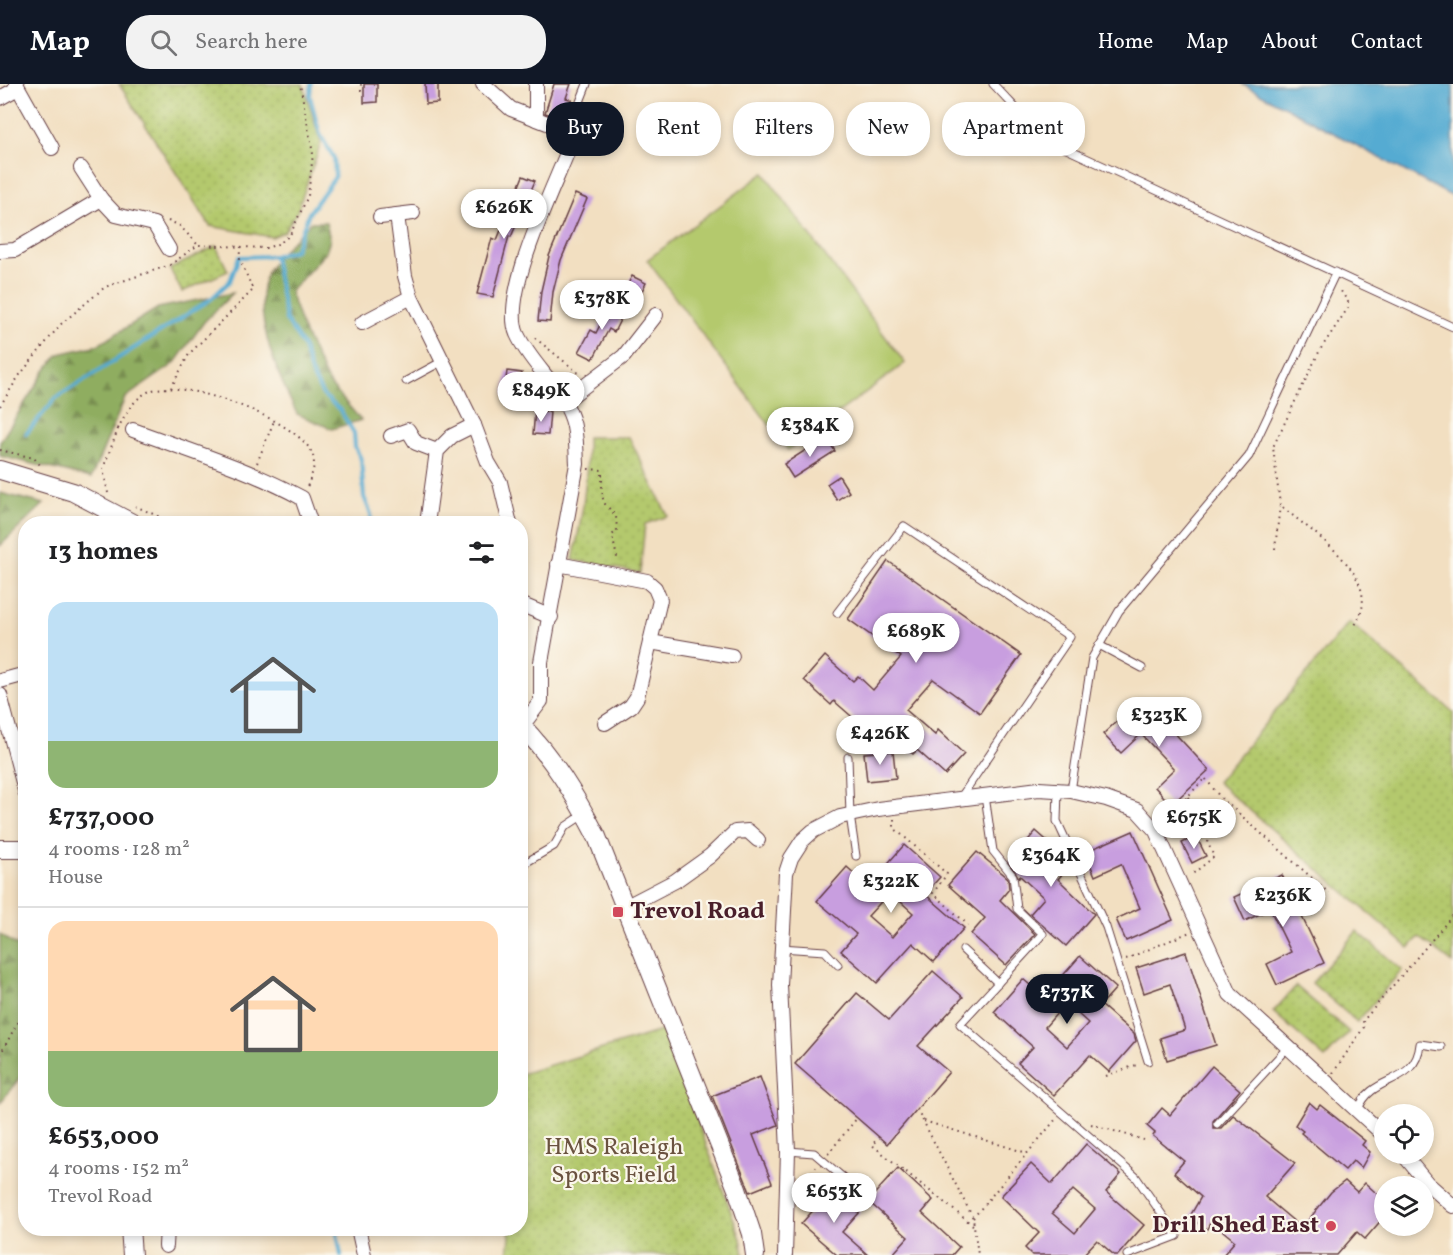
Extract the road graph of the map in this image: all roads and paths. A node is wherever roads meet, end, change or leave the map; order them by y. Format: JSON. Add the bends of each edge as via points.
{"nodes":[{"id":1,"x":300,"y":84,"type":"edge"},
{"id":2,"x":361,"y":84,"type":"edge"},
{"id":3,"x":483,"y":84,"type":"edge"},
{"id":4,"x":536,"y":84,"type":"edge"},
{"id":5,"x":586,"y":84,"type":"edge"},
{"id":6,"x":993,"y":84,"type":"edge"},
{"id":7,"x":17,"y":86,"type":"edge"},
{"id":8,"x":361,"y":96,"type":"dead end"},
{"id":9,"x":0,"y":98,"type":"edge"},
{"id":10,"x":579,"y":102,"type":"edge"},
{"id":11,"x":536,"y":119,"type":"junction"},
{"id":12,"x":546,"y":123,"type":"edge"},
{"id":13,"x":52,"y":148,"type":"dead end"},
{"id":14,"x":566,"y":156,"type":"edge"},
{"id":15,"x":81,"y":168,"type":"dead end"},
{"id":16,"x":100,"y":199,"type":"junction"},
{"id":17,"x":413,"y":213,"type":"dead end"},
{"id":18,"x":397,"y":215,"type":"junction"},
{"id":19,"x":380,"y":217,"type":"dead end"},
{"id":20,"x":154,"y":224,"type":"junction"},
{"id":21,"x":198,"y":245,"type":"junction"},
{"id":22,"x":241,"y":247,"type":"junction"},
{"id":23,"x":169,"y":249,"type":"dead end"},
{"id":24,"x":0,"y":251,"type":"edge"},
{"id":25,"x":1336,"y":272,"type":"junction"},
{"id":26,"x":1333,"y":280,"type":"junction"},
{"id":27,"x":411,"y":297,"type":"junction"},
{"id":28,"x":656,"y":315,"type":"dead end"},
{"id":29,"x":515,"y":322,"type":"junction"},
{"id":30,"x":362,"y":323,"type":"dead end"},
{"id":31,"x":1453,"y":327,"type":"edge"},
{"id":32,"x":441,"y":362,"type":"junction"},
{"id":33,"x":406,"y":381,"type":"dead end"},
{"id":34,"x":591,"y":383,"type":"junction"},
{"id":35,"x":171,"y":388,"type":"junction"},
{"id":36,"x":565,"y":402,"type":"junction"},
{"id":37,"x":0,"y":406,"type":"edge"},
{"id":38,"x":274,"y":421,"type":"junction"},
{"id":39,"x":474,"y":425,"type":"junction"},
{"id":40,"x":118,"y":429,"type":"junction"},
{"id":41,"x":133,"y":430,"type":"joint"},
{"id":42,"x":391,"y":436,"type":"dead end"},
{"id":43,"x":0,"y":450,"type":"edge"},
{"id":44,"x":437,"y":451,"type":"junction"},
{"id":45,"x":576,"y":468,"type":"junction"},
{"id":46,"x":0,"y":470,"type":"edge"},
{"id":47,"x":252,"y":474,"type":"junction"},
{"id":48,"x":49,"y":484,"type":"junction"},
{"id":49,"x":108,"y":494,"type":"dead end"},
{"id":50,"x":302,"y":498,"type":"junction"},
{"id":51,"x":126,"y":502,"type":"dead end"},
{"id":52,"x":1280,"y":505,"type":"junction"},
{"id":53,"x":119,"y":516,"type":"edge"},
{"id":54,"x":158,"y":516,"type":"edge"},
{"id":55,"x":308,"y":516,"type":"edge"},
{"id":56,"x":428,"y":516,"type":"edge"},
{"id":57,"x":508,"y":516,"type":"edge"},
{"id":58,"x":1275,"y":549,"type":"dead end"},
{"id":59,"x":558,"y":564,"type":"junction"},
{"id":60,"x":622,"y":575,"type":"junction"},
{"id":61,"x":528,"y":607,"type":"edge"},
{"id":62,"x":837,"y":613,"type":"dead end"},
{"id":63,"x":551,"y":617,"type":"junction"},
{"id":64,"x":1355,"y":625,"type":"dead end"},
{"id":65,"x":650,"y":642,"type":"junction"},
{"id":66,"x":1099,"y":645,"type":"junction"},
{"id":67,"x":732,"y":656,"type":"dead end"},
{"id":68,"x":1142,"y":668,"type":"dead end"},
{"id":69,"x":18,"y":676,"type":"edge"},
{"id":70,"x":0,"y":681,"type":"edge"},
{"id":71,"x":0,"y":695,"type":"edge"},
{"id":72,"x":528,"y":717,"type":"edge"},
{"id":73,"x":605,"y":723,"type":"dead end"},
{"id":74,"x":528,"y":733,"type":"edge"},
{"id":75,"x":848,"y":757,"type":"dead end"},
{"id":76,"x":18,"y":764,"type":"edge"},
{"id":77,"x":1064,"y":791,"type":"junction"},
{"id":78,"x":985,"y":796,"type":"junction"},
{"id":79,"x":1188,"y":797,"type":"junction"},
{"id":80,"x":960,"y":798,"type":"junction"},
{"id":81,"x":893,"y":807,"type":"junction"},
{"id":82,"x":585,"y":813,"type":"junction"},
{"id":83,"x":850,"y":815,"type":"junction"},
{"id":84,"x":1156,"y":831,"type":"junction"},
{"id":85,"x":758,"y":840,"type":"dead end"},
{"id":86,"x":0,"y":849,"type":"edge"},
{"id":87,"x":18,"y":849,"type":"edge"},
{"id":88,"x":856,"y":855,"type":"dead end"},
{"id":89,"x":528,"y":861,"type":"edge"},
{"id":90,"x":1180,"y":885,"type":"junction"},
{"id":91,"x":1329,"y":893,"type":"dead end"},
{"id":92,"x":625,"y":907,"type":"junction"},
{"id":93,"x":1453,"y":915,"type":"edge"},
{"id":94,"x":968,"y":925,"type":"dead end"},
{"id":95,"x":1199,"y":928,"type":"junction"},
{"id":96,"x":781,"y":948,"type":"junction"},
{"id":97,"x":963,"y":950,"type":"dead end"},
{"id":98,"x":1117,"y":962,"type":"junction"},
{"id":99,"x":838,"y":965,"type":"dead end"},
{"id":100,"x":998,"y":983,"type":"junction"},
{"id":101,"x":18,"y":1022,"type":"edge"},
{"id":102,"x":1411,"y":1043,"type":"dead end"},
{"id":103,"x":1420,"y":1044,"type":"junction"},
{"id":104,"x":1288,"y":1047,"type":"junction"},
{"id":105,"x":1441,"y":1047,"type":"dead end"},
{"id":106,"x":0,"y":1055,"type":"edge"},
{"id":107,"x":1148,"y":1061,"type":"joint"},
{"id":108,"x":1106,"y":1076,"type":"dead end"},
{"id":109,"x":1326,"y":1082,"type":"junction"},
{"id":110,"x":917,"y":1108,"type":"dead end"},
{"id":111,"x":1061,"y":1112,"type":"junction"},
{"id":112,"x":1358,"y":1112,"type":"junction"},
{"id":113,"x":923,"y":1120,"type":"junction"},
{"id":114,"x":1217,"y":1124,"type":"dead end"},
{"id":115,"x":1374,"y":1126,"type":"edge"},
{"id":116,"x":1084,"y":1132,"type":"junction"},
{"id":117,"x":879,"y":1137,"type":"dead end"},
{"id":118,"x":1144,"y":1140,"type":"dead end"},
{"id":119,"x":788,"y":1150,"type":"junction"},
{"id":120,"x":1027,"y":1153,"type":"junction"},
{"id":121,"x":1411,"y":1164,"type":"edge"},
{"id":122,"x":847,"y":1181,"type":"dead end"},
{"id":123,"x":1453,"y":1206,"type":"edge"},
{"id":124,"x":973,"y":1218,"type":"junction"},
{"id":125,"x":974,"y":1226,"type":"junction"},
{"id":126,"x":131,"y":1236,"type":"edge"},
{"id":127,"x":167,"y":1236,"type":"edge"},
{"id":128,"x":360,"y":1236,"type":"edge"},
{"id":129,"x":166,"y":1246,"type":"dead end"},
{"id":130,"x":132,"y":1255,"type":"edge"},
{"id":131,"x":364,"y":1255,"type":"edge"},
{"id":132,"x":755,"y":1255,"type":"edge"},
{"id":133,"x":785,"y":1255,"type":"edge"},
{"id":134,"x":978,"y":1255,"type":"edge"},
{"id":135,"x":1127,"y":1255,"type":"edge"}],
"edges":[{"from":1,"to":22,"type":"path","via":[[314,154],[308,196],[290,235],[280,243],[267,248]]},
{"from":2,"to":8,"type":"path"},
{"from":3,"to":11,"type":"street","via":[[511,109]]},
{"from":4,"to":11,"type":"street"},
{"from":5,"to":10,"type":"lane"},
{"from":6,"to":25,"type":"lane","via":[[1027,120],[1060,146]]},
{"from":7,"to":9,"type":"street"},
{"from":7,"to":13,"type":"street"},
{"from":11,"to":12,"type":"street"},
{"from":14,"to":29,"type":"street","via":[[518,276],[513,300]]},
{"from":15,"to":16,"type":"street"},
{"from":16,"to":20,"type":"street","via":[[116,215]]},
{"from":16,"to":24,"type":"street","via":[[15,250]]},
{"from":17,"to":18,"type":"street"},
{"from":18,"to":19,"type":"street"},
{"from":18,"to":27,"type":"street"},
{"from":20,"to":21,"type":"path","via":[[158,217],[179,225]]},
{"from":20,"to":23,"type":"street"},
{"from":21,"to":22,"type":"path"},
{"from":21,"to":37,"type":"path","via":[[170,266],[105,287],[60,325]]},
{"from":22,"to":35,"type":"path","via":[[239,257],[253,290],[189,354]]},
{"from":25,"to":26,"type":"lane"},
{"from":25,"to":31,"type":"lane"},
{"from":26,"to":52,"type":"path","via":[[1348,308],[1320,350],[1273,447]]},
{"from":26,"to":66,"type":"lane","via":[[1249,456],[1119,611]]},
{"from":27,"to":30,"type":"street"},
{"from":27,"to":32,"type":"street"},
{"from":28,"to":34,"type":"street","via":[[624,356]]},
{"from":29,"to":34,"type":"path"},
{"from":29,"to":36,"type":"street","via":[[516,333],[527,352]]},
{"from":32,"to":33,"type":"lane"},
{"from":32,"to":39,"type":"street"},
{"from":34,"to":36,"type":"street"},
{"from":35,"to":38,"type":"path","via":[[242,406]]},
{"from":35,"to":40,"type":"path","via":[[149,391],[125,412]]},
{"from":36,"to":45,"type":"street","via":[[576,435]]},
{"from":38,"to":47,"type":"path"},
{"from":38,"to":50,"type":"path","via":[[299,436],[313,455],[313,470]]},
{"from":39,"to":44,"type":"street","via":[[452,436]]},
{"from":39,"to":57,"type":"street","via":[[500,482]]},
{"from":40,"to":41,"type":"path"},
{"from":40,"to":49,"type":"path","via":[[103,469]]},
{"from":41,"to":47,"type":"street"},
{"from":42,"to":44,"type":"street","via":[[408,430],[416,443]]},
{"from":43,"to":48,"type":"path","via":[[33,458],[48,474]]},
{"from":44,"to":56,"type":"street"},
{"from":45,"to":59,"type":"street"},
{"from":45,"to":60,"type":"path","via":[[602,470],[604,504],[617,520],[612,542]]},
{"from":46,"to":48,"type":"street"},
{"from":47,"to":50,"type":"street"},
{"from":48,"to":53,"type":"street"},
{"from":50,"to":55,"type":"street"},
{"from":51,"to":54,"type":"path"},
{"from":52,"to":58,"type":"path"},
{"from":52,"to":64,"type":"path","via":[[1359,579],[1365,600]]},
{"from":59,"to":60,"type":"street"},
{"from":59,"to":63,"type":"street"},
{"from":60,"to":65,"type":"street","via":[[647,581],[655,588],[660,600]]},
{"from":61,"to":63,"type":"street"},
{"from":62,"to":80,"type":"lane","via":[[904,526],[1070,637]]},
{"from":63,"to":72,"type":"street","via":[[541,662],[541,701]]},
{"from":65,"to":67,"type":"street"},
{"from":65,"to":73,"type":"street","via":[[637,698]]},
{"from":66,"to":68,"type":"lane"},
{"from":66,"to":77,"type":"lane","via":[[1092,658]]},
{"from":69,"to":70,"type":"street"},
{"from":71,"to":76,"type":"street"},
{"from":74,"to":82,"type":"street","via":[[555,764]]},
{"from":75,"to":83,"type":"lane"},
{"from":77,"to":78,"type":"street","via":[[1039,789]]},
{"from":77,"to":84,"type":"street","via":[[1137,810]]},
{"from":77,"to":98,"type":"lane","via":[[1057,821],[1106,927]]},
{"from":78,"to":80,"type":"street"},
{"from":78,"to":100,"type":"lane","via":[[993,851],[1013,876],[1017,909],[1043,934]]},
{"from":79,"to":84,"type":"path"},
{"from":79,"to":90,"type":"path","via":[[1214,857]]},
{"from":79,"to":91,"type":"path","via":[[1205,778],[1220,797]]},
{"from":80,"to":81,"type":"street"},
{"from":81,"to":83,"type":"street"},
{"from":81,"to":94,"type":"path","via":[[894,828],[947,874],[933,893]]},
{"from":82,"to":89,"type":"lane","via":[[565,827],[554,846]]},
{"from":82,"to":92,"type":"street"},
{"from":83,"to":88,"type":"lane"},
{"from":83,"to":96,"type":"street","via":[[813,831],[791,858],[785,884]]},
{"from":84,"to":90,"type":"street"},
{"from":85,"to":92,"type":"street","via":[[748,831],[735,832],[675,881]]},
{"from":86,"to":87,"type":"street"},
{"from":90,"to":95,"type":"street"},
{"from":92,"to":132,"type":"street","via":[[737,1189]]},
{"from":93,"to":109,"type":"path","via":[[1363,1021],[1364,1027]]},
{"from":95,"to":98,"type":"path"},
{"from":95,"to":104,"type":"street","via":[[1230,994]]},
{"from":96,"to":99,"type":"lane","via":[[825,951]]},
{"from":96,"to":119,"type":"street"},
{"from":97,"to":100,"type":"lane"},
{"from":98,"to":107,"type":"lane"},
{"from":100,"to":111,"type":"lane","via":[[960,1024]]},
{"from":101,"to":106,"type":"path"},
{"from":102,"to":103,"type":"lane"},
{"from":103,"to":105,"type":"lane"},
{"from":103,"to":112,"type":"lane","via":[[1410,1071],[1379,1085],[1358,1107]]},
{"from":104,"to":109,"type":"street"},
{"from":104,"to":114,"type":"lane"},
{"from":107,"to":108,"type":"path"},
{"from":109,"to":112,"type":"street"},
{"from":110,"to":113,"type":"path"},
{"from":111,"to":116,"type":"lane"},
{"from":111,"to":120,"type":"path"},
{"from":112,"to":115,"type":"street"},
{"from":113,"to":120,"type":"path"},
{"from":113,"to":124,"type":"path"},
{"from":116,"to":118,"type":"path","via":[[1092,1122]]},
{"from":116,"to":135,"type":"lane","via":[[1136,1178],[1177,1236]]},
{"from":117,"to":125,"type":"path","via":[[872,1145]]},
{"from":119,"to":122,"type":"lane","via":[[814,1153]]},
{"from":119,"to":133,"type":"street"},
{"from":120,"to":124,"type":"path"},
{"from":121,"to":123,"type":"street"},
{"from":124,"to":125,"type":"path"},
{"from":125,"to":134,"type":"path"},
{"from":126,"to":130,"type":"street"},
{"from":127,"to":129,"type":"street"},
{"from":128,"to":131,"type":"street"}]}
